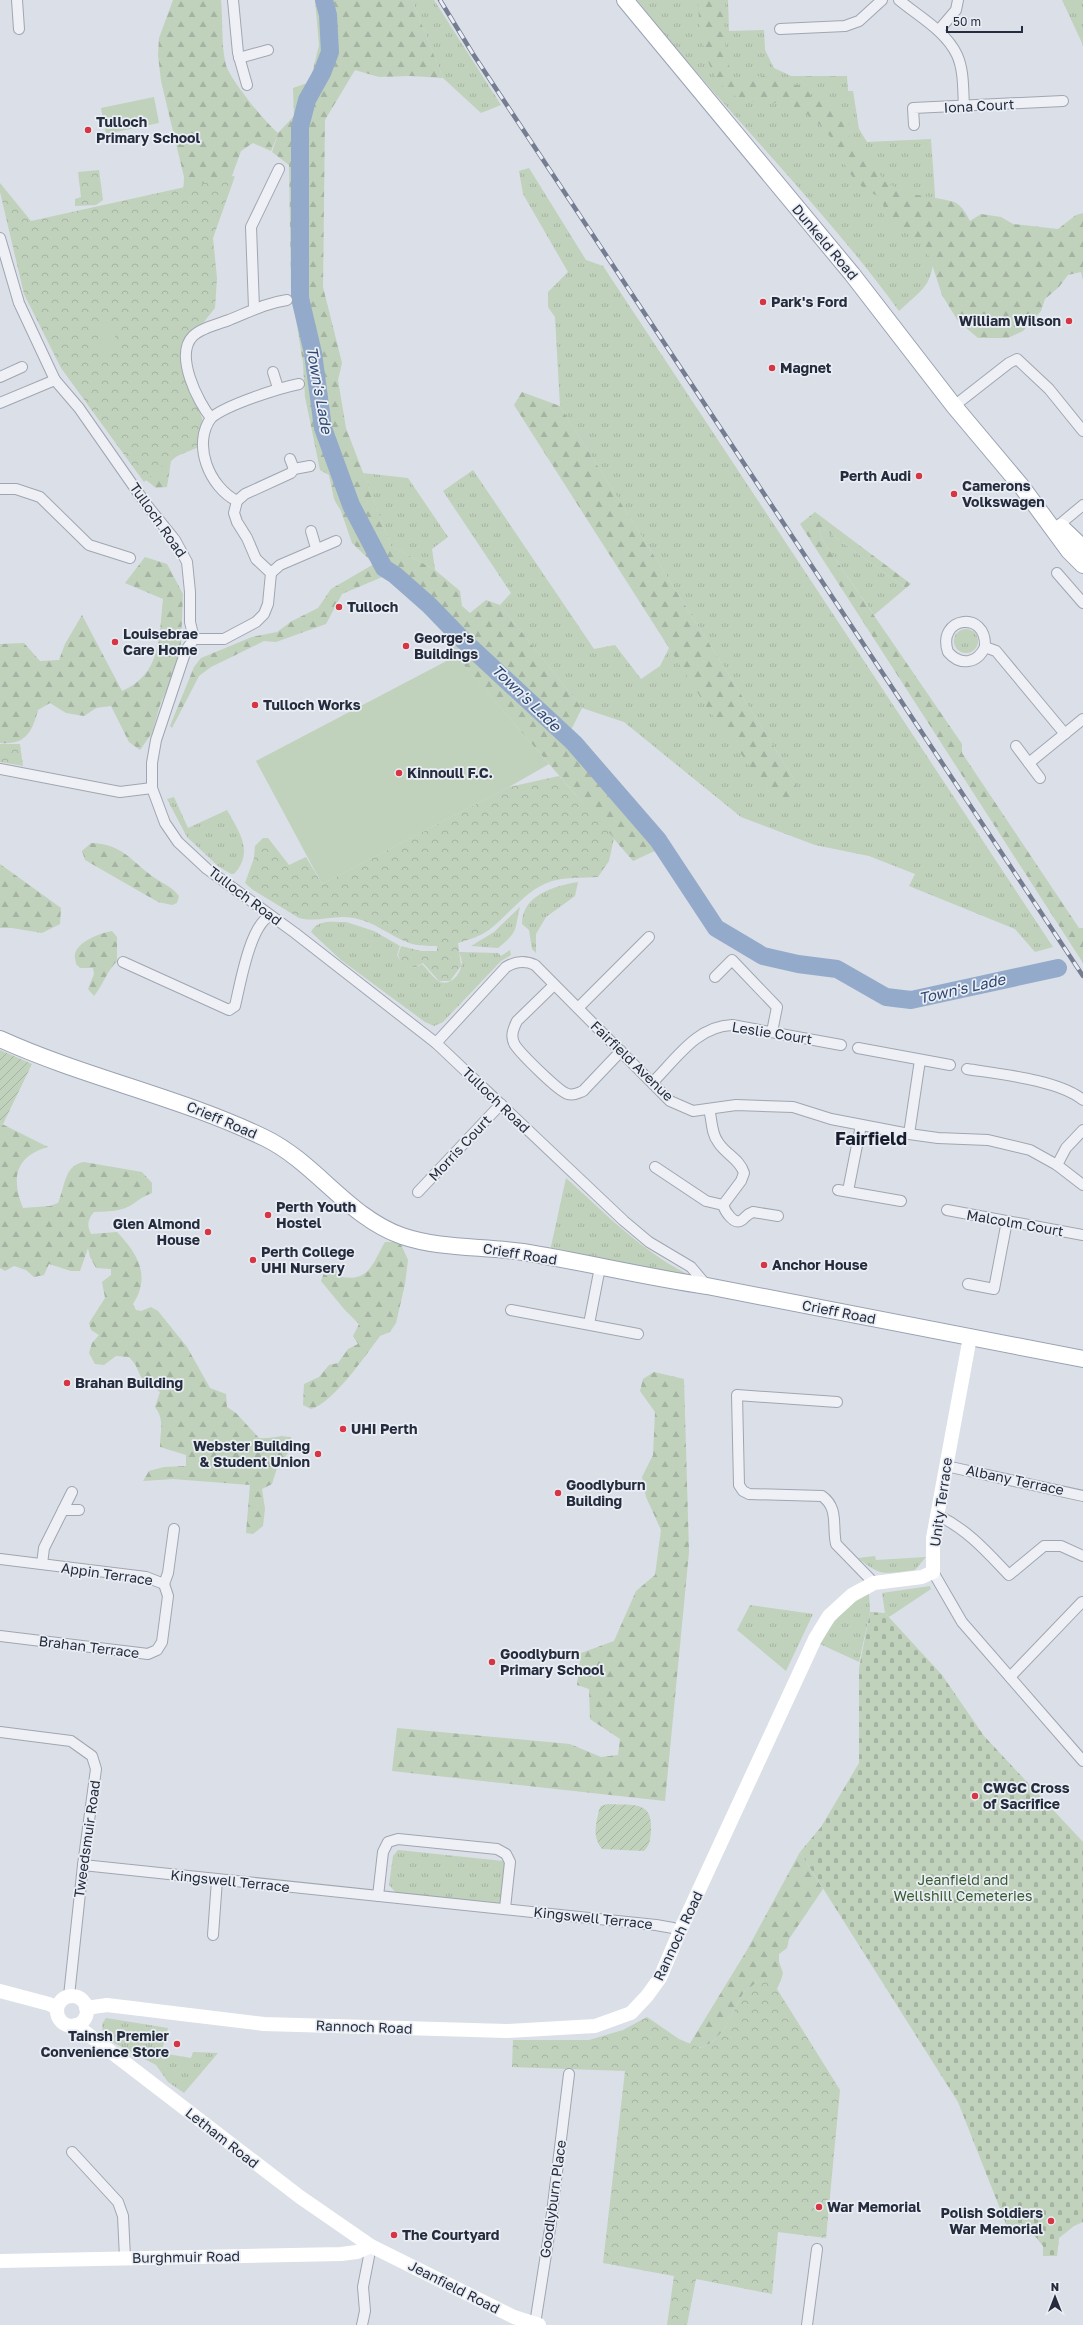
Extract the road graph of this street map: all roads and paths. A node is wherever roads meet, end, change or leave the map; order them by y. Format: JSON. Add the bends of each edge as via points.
{"nodes":[{"id":1,"x":16,"y":0,"type":"edge"},
{"id":2,"x":232,"y":0,"type":"edge"},
{"id":3,"x":625,"y":0,"type":"edge"},
{"id":4,"x":882,"y":0,"type":"edge"},
{"id":5,"x":899,"y":0,"type":"edge"},
{"id":6,"x":958,"y":0,"type":"edge"},
{"id":7,"x":19,"y":29,"type":"dead end"},
{"id":8,"x":780,"y":29,"type":"dead end"},
{"id":9,"x":939,"y":30,"type":"junction"},
{"id":10,"x":268,"y":50,"type":"dead end"},
{"id":11,"x":239,"y":58,"type":"junction"},
{"id":12,"x":247,"y":85,"type":"dead end"},
{"id":13,"x":1063,"y":101,"type":"dead end"},
{"id":14,"x":964,"y":107,"type":"junction"},
{"id":15,"x":914,"y":125,"type":"dead end"},
{"id":16,"x":279,"y":169,"type":"dead end"},
{"id":17,"x":0,"y":238,"type":"edge"},
{"id":18,"x":287,"y":300,"type":"dead end"},
{"id":19,"x":254,"y":308,"type":"junction"},
{"id":20,"x":22,"y":368,"type":"dead end"},
{"id":21,"x":273,"y":372,"type":"dead end"},
{"id":22,"x":0,"y":377,"type":"edge"},
{"id":23,"x":55,"y":380,"type":"junction"},
{"id":24,"x":299,"y":384,"type":"dead end"},
{"id":25,"x":278,"y":388,"type":"junction"},
{"id":26,"x":0,"y":401,"type":"edge"},
{"id":27,"x":954,"y":406,"type":"junction"},
{"id":28,"x":211,"y":418,"type":"junction"},
{"id":29,"x":1083,"y":431,"type":"edge"},
{"id":30,"x":290,"y":459,"type":"dead end"},
{"id":31,"x":310,"y":466,"type":"dead end"},
{"id":32,"x":294,"y":469,"type":"junction"},
{"id":33,"x":1022,"y":487,"type":"junction"},
{"id":34,"x":0,"y":489,"type":"edge"},
{"id":35,"x":236,"y":501,"type":"junction"},
{"id":36,"x":1083,"y":505,"type":"edge"},
{"id":37,"x":1059,"y":525,"type":"junction"},
{"id":38,"x":311,"y":531,"type":"dead end"},
{"id":39,"x":336,"y":541,"type":"dead end"},
{"id":40,"x":316,"y":548,"type":"junction"},
{"id":41,"x":1083,"y":548,"type":"edge"},
{"id":42,"x":130,"y":558,"type":"dead end"},
{"id":43,"x":1083,"y":565,"type":"edge"},
{"id":44,"x":1057,"y":572,"type":"dead end"},
{"id":45,"x":271,"y":573,"type":"junction"},
{"id":46,"x":1083,"y":603,"type":"edge"},
{"id":47,"x":194,"y":639,"type":"junction"},
{"id":48,"x":985,"y":647,"type":"junction"},
{"id":49,"x":1083,"y":720,"type":"edge"},
{"id":50,"x":1065,"y":734,"type":"junction"},
{"id":51,"x":1016,"y":746,"type":"dead end"},
{"id":52,"x":1029,"y":763,"type":"junction"},
{"id":53,"x":0,"y":769,"type":"edge"},
{"id":54,"x":1040,"y":778,"type":"dead end"},
{"id":55,"x":152,"y":788,"type":"junction"},
{"id":56,"x":270,"y":916,"type":"junction"},
{"id":57,"x":649,"y":937,"type":"dead end"},
{"id":58,"x":123,"y":962,"type":"dead end"},
{"id":59,"x":715,"y":977,"type":"dead end"},
{"id":60,"x":554,"y":985,"type":"junction"},
{"id":61,"x":578,"y":1008,"type":"junction"},
{"id":62,"x":772,"y":1032,"type":"junction"},
{"id":63,"x":0,"y":1039,"type":"edge"},
{"id":64,"x":436,"y":1043,"type":"junction"},
{"id":65,"x":841,"y":1045,"type":"dead end"},
{"id":66,"x":858,"y":1048,"type":"dead end"},
{"id":67,"x":621,"y":1051,"type":"junction"},
{"id":68,"x":920,"y":1060,"type":"junction"},
{"id":69,"x":950,"y":1065,"type":"dead end"},
{"id":70,"x":967,"y":1069,"type":"dead end"},
{"id":71,"x":653,"y":1082,"type":"junction"},
{"id":72,"x":1083,"y":1100,"type":"edge"},
{"id":73,"x":501,"y":1104,"type":"junction"},
{"id":74,"x":709,"y":1109,"type":"junction"},
{"id":75,"x":861,"y":1126,"type":"junction"},
{"id":76,"x":1083,"y":1130,"type":"edge"},
{"id":77,"x":908,"y":1134,"type":"junction"},
{"id":78,"x":1057,"y":1165,"type":"junction"},
{"id":79,"x":655,"y":1167,"type":"dead end"},
{"id":80,"x":1083,"y":1185,"type":"edge"},
{"id":81,"x":418,"y":1192,"type":"dead end"},
{"id":82,"x":901,"y":1201,"type":"dead end"},
{"id":83,"x":723,"y":1205,"type":"junction"},
{"id":84,"x":946,"y":1210,"type":"dead end"},
{"id":85,"x":778,"y":1216,"type":"dead end"},
{"id":86,"x":1007,"y":1221,"type":"junction"},
{"id":87,"x":1083,"y":1235,"type":"edge"},
{"id":88,"x":600,"y":1268,"type":"junction"},
{"id":89,"x":968,"y":1284,"type":"dead end"},
{"id":90,"x":707,"y":1286,"type":"junction"},
{"id":91,"x":511,"y":1310,"type":"dead end"},
{"id":92,"x":589,"y":1324,"type":"junction"},
{"id":93,"x":638,"y":1334,"type":"dead end"},
{"id":94,"x":970,"y":1337,"type":"junction"},
{"id":95,"x":1083,"y":1359,"type":"edge"},
{"id":96,"x":836,"y":1402,"type":"dead end"},
{"id":97,"x":946,"y":1466,"type":"junction"},
{"id":98,"x":72,"y":1492,"type":"dead end"},
{"id":99,"x":1083,"y":1496,"type":"edge"},
{"id":100,"x":63,"y":1510,"type":"junction"},
{"id":101,"x":79,"y":1510,"type":"dead end"},
{"id":102,"x":939,"y":1516,"type":"junction"},
{"id":103,"x":174,"y":1529,"type":"dead end"},
{"id":104,"x":1083,"y":1556,"type":"edge"},
{"id":105,"x":0,"y":1559,"type":"edge"},
{"id":106,"x":42,"y":1564,"type":"junction"},
{"id":107,"x":933,"y":1572,"type":"junction"},
{"id":108,"x":874,"y":1583,"type":"junction"},
{"id":109,"x":164,"y":1584,"type":"junction"},
{"id":110,"x":1082,"y":1602,"type":"dead end"},
{"id":111,"x":0,"y":1636,"type":"edge"},
{"id":112,"x":1010,"y":1677,"type":"junction"},
{"id":113,"x":0,"y":1732,"type":"edge"},
{"id":114,"x":1083,"y":1761,"type":"edge"},
{"id":115,"x":83,"y":1865,"type":"junction"},
{"id":116,"x":217,"y":1880,"type":"junction"},
{"id":117,"x":378,"y":1896,"type":"junction"},
{"id":118,"x":505,"y":1908,"type":"junction"},
{"id":119,"x":678,"y":1933,"type":"junction"},
{"id":120,"x":213,"y":1935,"type":"dead end"},
{"id":121,"x":0,"y":1991,"type":"edge"},
{"id":122,"x":69,"y":1996,"type":"junction"},
{"id":123,"x":57,"y":2008,"type":"junction"},
{"id":124,"x":86,"y":2008,"type":"junction"},
{"id":125,"x":76,"y":2026,"type":"junction"},
{"id":126,"x":569,"y":2074,"type":"dead end"},
{"id":127,"x":72,"y":2152,"type":"dead end"},
{"id":128,"x":371,"y":2246,"type":"junction"},
{"id":129,"x":817,"y":2249,"type":"dead end"},
{"id":130,"x":125,"y":2258,"type":"junction"},
{"id":131,"x":0,"y":2261,"type":"edge"},
{"id":132,"x":537,"y":2324,"type":"edge"},
{"id":133,"x":362,"y":2325,"type":"edge"},
{"id":134,"x":807,"y":2325,"type":"edge"}],
"edges":[{"from":1,"to":7,"type":"street"},
{"from":2,"to":11,"type":"street"},
{"from":3,"to":27,"type":"main road","name":"Dunkeld Road","via":[[852,274]]},
{"from":4,"to":8,"type":"street","via":[[859,21],[845,26]]},
{"from":5,"to":9,"type":"street"},
{"from":6,"to":9,"type":"street","via":[[956,10]]},
{"from":9,"to":14,"type":"street","via":[[957,54]]},
{"from":10,"to":11,"type":"street"},
{"from":11,"to":12,"type":"street"},
{"from":13,"to":14,"type":"street","name":"Iona Court"},
{"from":14,"to":15,"type":"street","name":"Iona Court","via":[[913,108]]},
{"from":16,"to":19,"type":"street","via":[[251,228]]},
{"from":17,"to":23,"type":"street","name":"Tulloch Road","via":[[18,303]]},
{"from":18,"to":19,"type":"street"},
{"from":19,"to":28,"type":"street","via":[[197,333],[189,342],[187,365],[191,382],[198,400]]},
{"from":20,"to":22,"type":"street"},
{"from":21,"to":25,"type":"street"},
{"from":23,"to":26,"type":"street"},
{"from":23,"to":47,"type":"street","name":"Tulloch Road","via":[[178,545],[187,562],[190,622]]},
{"from":24,"to":25,"type":"street"},
{"from":25,"to":28,"type":"street"},
{"from":27,"to":29,"type":"street","via":[[1009,363],[1018,359],[1049,389]]},
{"from":27,"to":33,"type":"main road","name":"Dunkeld Road"},
{"from":28,"to":35,"type":"street","via":[[203,431],[203,451],[220,490]]},
{"from":30,"to":32,"type":"street"},
{"from":31,"to":32,"type":"street"},
{"from":32,"to":35,"type":"street","via":[[291,473],[245,494]]},
{"from":33,"to":37,"type":"main road","name":"Dunkeld Road"},
{"from":33,"to":43,"type":"main road","name":"Dunkeld Road","via":[[1069,551]]},
{"from":34,"to":42,"type":"street","via":[[16,489],[40,497],[89,545]]},
{"from":35,"to":45,"type":"street","via":[[234,513],[237,522],[256,559]]},
{"from":36,"to":37,"type":"street"},
{"from":37,"to":41,"type":"main road","name":"Dunkeld Road"},
{"from":38,"to":40,"type":"street"},
{"from":39,"to":40,"type":"street"},
{"from":40,"to":45,"type":"street","via":[[280,565]]},
{"from":44,"to":46,"type":"street"},
{"from":45,"to":47,"type":"street","via":[[268,604],[264,614],[256,622],[224,639]]},
{"from":47,"to":55,"type":"street","name":"Tulloch Road","via":[[186,650],[156,740]]},
{"from":48,"to":48,"type":"street","via":[[984,634],[972,623],[955,624],[946,636],[948,652],[964,662],[976,659]]},
{"from":48,"to":50,"type":"street","via":[[996,651]]},
{"from":49,"to":50,"type":"street"},
{"from":50,"to":52,"type":"street"},
{"from":51,"to":52,"type":"street"},
{"from":52,"to":54,"type":"street"},
{"from":53,"to":55,"type":"street","via":[[120,792]]},
{"from":55,"to":56,"type":"street","name":"Tulloch Road","via":[[165,823],[178,842],[207,869]]},
{"from":56,"to":58,"type":"street","via":[[264,918],[258,929],[247,957],[235,1006],[230,1010]]},
{"from":56,"to":64,"type":"street","name":"Tulloch Road"},
{"from":57,"to":61,"type":"street"},
{"from":59,"to":62,"type":"street","via":[[732,960],[777,1007]]},
{"from":60,"to":61,"type":"street","name":"Fairfield Avenue"},
{"from":60,"to":64,"type":"street","name":"Fairfield Avenue","via":[[535,965],[513,963],[506,967]]},
{"from":60,"to":67,"type":"street","via":[[517,1021],[513,1029],[515,1045],[539,1070],[560,1090],[576,1094],[583,1091]]},
{"from":61,"to":67,"type":"street","name":"Fairfield Avenue"},
{"from":62,"to":65,"type":"street","name":"Leslie Court"},
{"from":62,"to":71,"type":"street","name":"Leslie Court","via":[[732,1025],[712,1028],[695,1039]]},
{"from":63,"to":88,"type":"main road","name":"Crieff Road","via":[[178,1102],[265,1138],[300,1160],[359,1211],[380,1226],[399,1235],[436,1244],[501,1249]]},
{"from":64,"to":73,"type":"street","name":"Tulloch Road"},
{"from":66,"to":68,"type":"street"},
{"from":67,"to":71,"type":"street","name":"Fairfield Avenue"},
{"from":68,"to":69,"type":"street"},
{"from":68,"to":77,"type":"street"},
{"from":70,"to":72,"type":"street","via":[[1052,1085]]},
{"from":71,"to":74,"type":"street","name":"Fairfield Avenue","via":[[670,1100],[693,1111]]},
{"from":73,"to":81,"type":"street","name":"Morris Court"},
{"from":73,"to":90,"type":"street","name":"Tulloch Road","via":[[624,1221],[650,1242],[691,1267]]},
{"from":74,"to":75,"type":"street","name":"Fairfield Avenue","via":[[736,1105],[793,1107]]},
{"from":74,"to":83,"type":"street","via":[[716,1140],[740,1164],[744,1173]]},
{"from":75,"to":77,"type":"street","name":"Fairfield Avenue"},
{"from":75,"to":82,"type":"street","via":[[843,1190]]},
{"from":76,"to":78,"type":"street","via":[[1066,1148]]},
{"from":77,"to":78,"type":"street","name":"Fairfield Avenue","via":[[988,1140],[1030,1150]]},
{"from":78,"to":80,"type":"street","name":"Fairfield Avenue"},
{"from":79,"to":83,"type":"street","via":[[706,1201]]},
{"from":83,"to":85,"type":"street","via":[[728,1216],[737,1221],[753,1212]]},
{"from":84,"to":86,"type":"street","name":"Malcolm Court"},
{"from":86,"to":87,"type":"street","name":"Malcolm Court"},
{"from":86,"to":89,"type":"street","via":[[994,1289]]},
{"from":88,"to":90,"type":"main road","name":"Crieff Road"},
{"from":88,"to":92,"type":"street"},
{"from":90,"to":94,"type":"main road","name":"Crieff Road"},
{"from":91,"to":92,"type":"street"},
{"from":92,"to":93,"type":"street"},
{"from":94,"to":95,"type":"main road","name":"Crieff Road"},
{"from":94,"to":97,"type":"street","name":"Unity Terrace"},
{"from":96,"to":108,"type":"street","via":[[737,1395],[739,1485],[749,1494],[822,1496],[830,1501],[834,1509],[836,1544]]},
{"from":97,"to":99,"type":"street","name":"Albany Terrace"},
{"from":97,"to":102,"type":"street","name":"Unity Terrace"},
{"from":98,"to":100,"type":"street","name":"Appin Terrace"},
{"from":100,"to":101,"type":"street"},
{"from":100,"to":106,"type":"street","name":"Appin Terrace","via":[[44,1548]]},
{"from":102,"to":104,"type":"street","via":[[958,1525],[1009,1575],[1044,1546],[1061,1546]]},
{"from":102,"to":107,"type":"street","name":"Unity Terrace","via":[[933,1538]]},
{"from":103,"to":109,"type":"street","name":"Appin Terrace"},
{"from":105,"to":106,"type":"street","name":"Appin Terrace"},
{"from":106,"to":109,"type":"street","name":"Appin Terrace","via":[[146,1577]]},
{"from":107,"to":108,"type":"street","name":"Rannoch Road","via":[[922,1577]]},
{"from":107,"to":112,"type":"street","via":[[962,1622]]},
{"from":108,"to":119,"type":"street","name":"Rannoch Road","via":[[852,1595],[829,1616],[815,1639]]},
{"from":109,"to":111,"type":"street","name":"Brahan Terrace","via":[[168,1596],[162,1642],[157,1650],[148,1654]]},
{"from":110,"to":112,"type":"street"},
{"from":112,"to":114,"type":"street"},
{"from":113,"to":115,"type":"street","name":"Tweedsmuir Road","via":[[71,1742],[92,1756],[96,1769]]},
{"from":115,"to":116,"type":"street","name":"Kingswell Terrace"},
{"from":115,"to":122,"type":"street","name":"Tweedsmuir Road"},
{"from":116,"to":117,"type":"street","name":"Kingswell Terrace"},
{"from":116,"to":120,"type":"street"},
{"from":117,"to":118,"type":"street","name":"Kingswell Terrace"},
{"from":117,"to":118,"type":"street","via":[[383,1852],[388,1842],[398,1839],[497,1849],[506,1854],[510,1862]]},
{"from":118,"to":119,"type":"street","name":"Kingswell Terrace","via":[[656,1925],[673,1928]]},
{"from":119,"to":124,"type":"street","name":"Rannoch Road","via":[[660,1978],[647,1996],[631,2013],[595,2026],[507,2031],[264,2024],[107,2005]]},
{"from":121,"to":123,"type":"street"},
{"from":122,"to":123,"type":"street","via":[[61,2000]]},
{"from":122,"to":124,"type":"street","via":[[80,1998]]},
{"from":123,"to":125,"type":"street","via":[[59,2020]]},
{"from":124,"to":125,"type":"street","via":[[86,2017]]},
{"from":125,"to":128,"type":"street","name":"Letham Road","via":[[293,2192]]},
{"from":126,"to":132,"type":"street","name":"Goodlyburn Place"},
{"from":127,"to":130,"type":"street","via":[[118,2202],[123,2216]]},
{"from":128,"to":130,"type":"street","name":"Burghmuir Road","via":[[357,2252],[341,2254]]},
{"from":128,"to":132,"type":"street","name":"Jeanfield Road","via":[[501,2311]]},
{"from":128,"to":133,"type":"street","via":[[363,2287],[365,2311]]},
{"from":129,"to":134,"type":"street"},
{"from":130,"to":131,"type":"street","name":"Burghmuir Road"}]}
